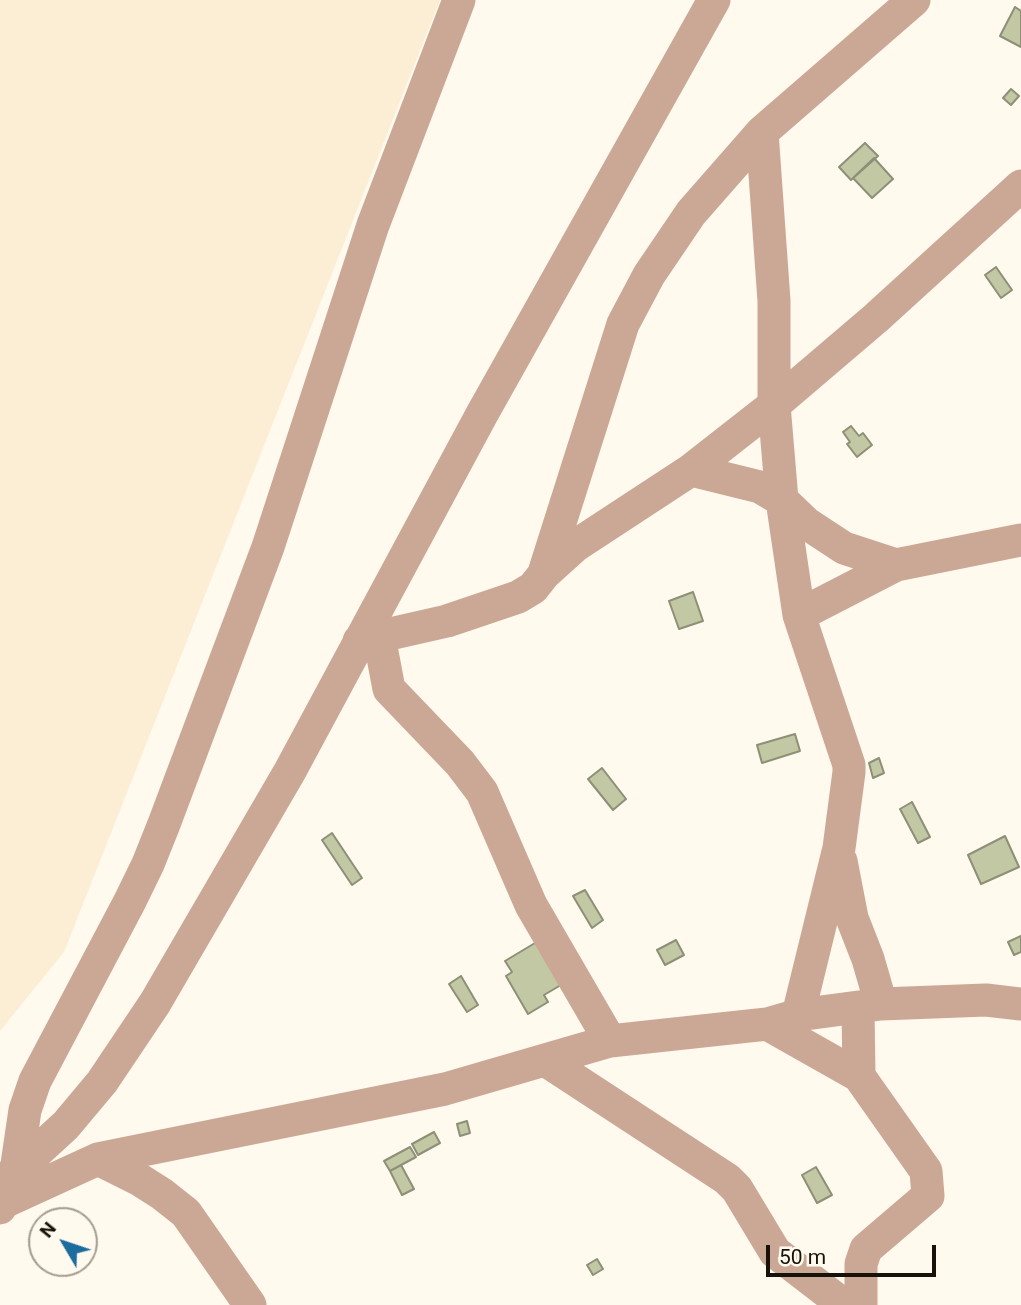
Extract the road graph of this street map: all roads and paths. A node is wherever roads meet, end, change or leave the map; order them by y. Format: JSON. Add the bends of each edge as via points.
{"nodes":[{"id":1,"x":458,"y":0,"type":"edge"},
{"id":2,"x":715,"y":0,"type":"edge"},
{"id":3,"x":914,"y":0,"type":"edge"},
{"id":4,"x":761,"y":132,"type":"junction"},
{"id":5,"x":1021,"y":186,"type":"edge"},
{"id":6,"x":774,"y":405,"type":"junction"},
{"id":7,"x":691,"y":470,"type":"junction"},
{"id":8,"x":782,"y":500,"type":"junction"},
{"id":9,"x":1021,"y":540,"type":"edge"},
{"id":10,"x":896,"y":565,"type":"junction"},
{"id":11,"x":544,"y":574,"type":"junction"},
{"id":12,"x":799,"y":615,"type":"junction"},
{"id":13,"x":369,"y":639,"type":"junction"},
{"id":14,"x":839,"y":848,"type":"junction"},
{"id":15,"x":1021,"y":993,"type":"edge"},
{"id":16,"x":986,"y":1000,"type":"junction"},
{"id":17,"x":1021,"y":1004,"type":"edge"},
{"id":18,"x":870,"y":1007,"type":"junction"},
{"id":19,"x":782,"y":1019,"type":"junction"},
{"id":20,"x":610,"y":1041,"type":"junction"},
{"id":21,"x":545,"y":1060,"type":"junction"},
{"id":22,"x":859,"y":1076,"type":"junction"},
{"id":23,"x":98,"y":1159,"type":"junction"},
{"id":24,"x":4,"y":1191,"type":"edge"},
{"id":25,"x":805,"y":1290,"type":"edge"},
{"id":26,"x":250,"y":1305,"type":"edge"},
{"id":27,"x":845,"y":1305,"type":"edge"},
{"id":28,"x":861,"y":1305,"type":"edge"}],
"edges":[{"from":1,"to":24,"type":"street","via":[[373,225],[268,547],[164,824],[142,876],[35,1081]]},
{"from":2,"to":13,"type":"street","via":[[481,414]]},
{"from":3,"to":4,"type":"street"},
{"from":4,"to":6,"type":"street","via":[[774,301]]},
{"from":4,"to":11,"type":"street","via":[[691,213],[622,324]]},
{"from":5,"to":6,"type":"street"},
{"from":6,"to":7,"type":"street"},
{"from":6,"to":8,"type":"street"},
{"from":7,"to":8,"type":"street","via":[[760,486]]},
{"from":7,"to":11,"type":"street","via":[[575,546]]},
{"from":8,"to":10,"type":"street","via":[[844,548]]},
{"from":8,"to":12,"type":"street"},
{"from":9,"to":10,"type":"street"},
{"from":10,"to":12,"type":"street"},
{"from":11,"to":13,"type":"street","via":[[518,597],[447,621]]},
{"from":12,"to":14,"type":"street","via":[[849,765]]},
{"from":13,"to":20,"type":"street","via":[[389,689],[460,762],[482,792],[531,905]]},
{"from":13,"to":24,"type":"street","via":[[129,1044],[66,1125]]},
{"from":14,"to":18,"type":"street","via":[[852,918],[868,960]]},
{"from":14,"to":19,"type":"street"},
{"from":15,"to":16,"type":"street"},
{"from":16,"to":17,"type":"street"},
{"from":16,"to":18,"type":"street"},
{"from":18,"to":19,"type":"street"},
{"from":18,"to":22,"type":"street"},
{"from":19,"to":20,"type":"street"},
{"from":19,"to":22,"type":"street"},
{"from":20,"to":21,"type":"street"},
{"from":21,"to":23,"type":"street","via":[[444,1089]]},
{"from":21,"to":25,"type":"street","via":[[727,1179]]},
{"from":22,"to":28,"type":"street","via":[[926,1171],[929,1186],[928,1196],[866,1249],[861,1264]]},
{"from":23,"to":24,"type":"street"},
{"from":23,"to":26,"type":"street","via":[[140,1180],[186,1213]]},
{"from":25,"to":27,"type":"street"}]}
